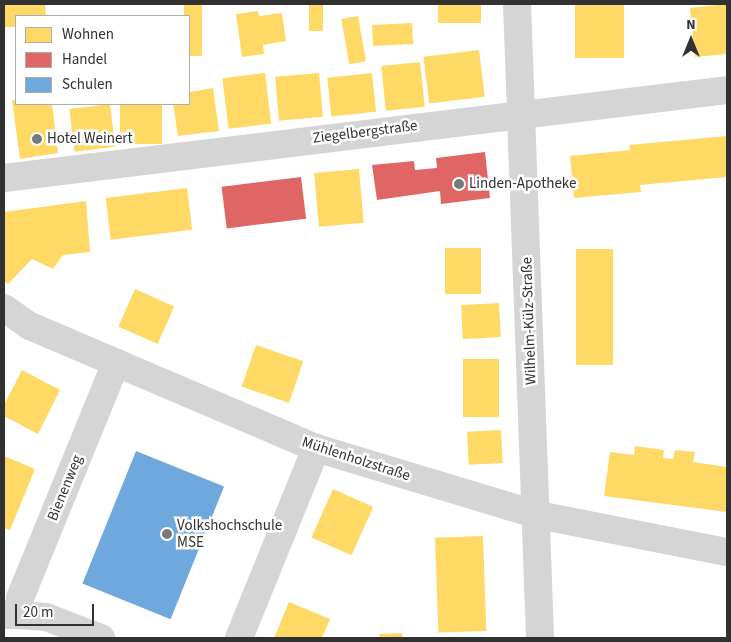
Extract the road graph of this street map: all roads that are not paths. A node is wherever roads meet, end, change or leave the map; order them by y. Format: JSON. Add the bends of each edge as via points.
{"nodes":[{"id":1,"x":517,"y":4,"type":"edge"},
{"id":2,"x":727,"y":90,"type":"edge"},
{"id":3,"x":520,"y":112,"type":"junction"},
{"id":4,"x":4,"y":178,"type":"edge"},
{"id":5,"x":4,"y":308,"type":"edge"},
{"id":6,"x":116,"y":363,"type":"junction"},
{"id":7,"x":316,"y":448,"type":"junction"},
{"id":8,"x":538,"y":515,"type":"junction"},
{"id":9,"x":727,"y":552,"type":"edge"},
{"id":10,"x":11,"y":615,"type":"edge"},
{"id":11,"x":101,"y":638,"type":"edge"},
{"id":12,"x":239,"y":638,"type":"edge"},
{"id":13,"x":540,"y":638,"type":"edge"}],
"edges":[{"from":1,"to":3,"type":"street","name":"Wilhelm-Külz-Straße"},
{"from":2,"to":3,"type":"street","name":"Ziegelbergstraße"},
{"from":3,"to":4,"type":"street","name":"Ziegelbergstraße"},
{"from":3,"to":8,"type":"street","name":"Wilhelm-Külz-Straße"},
{"from":5,"to":6,"type":"street","name":"Mühlenholzstraße","via":[[30,326]]},
{"from":6,"to":7,"type":"street","name":"Mühlenholzstraße"},
{"from":6,"to":10,"type":"street","name":"Bienenweg"},
{"from":7,"to":8,"type":"street","name":"Mühlenholzstraße"},
{"from":7,"to":12,"type":"street"},
{"from":8,"to":9,"type":"street","name":"Mühlenholzstraße"},
{"from":8,"to":13,"type":"street","name":"Wilhelm-Külz-Straße"},
{"from":10,"to":11,"type":"street","name":"Bienenweg","via":[[46,617]]}]}
